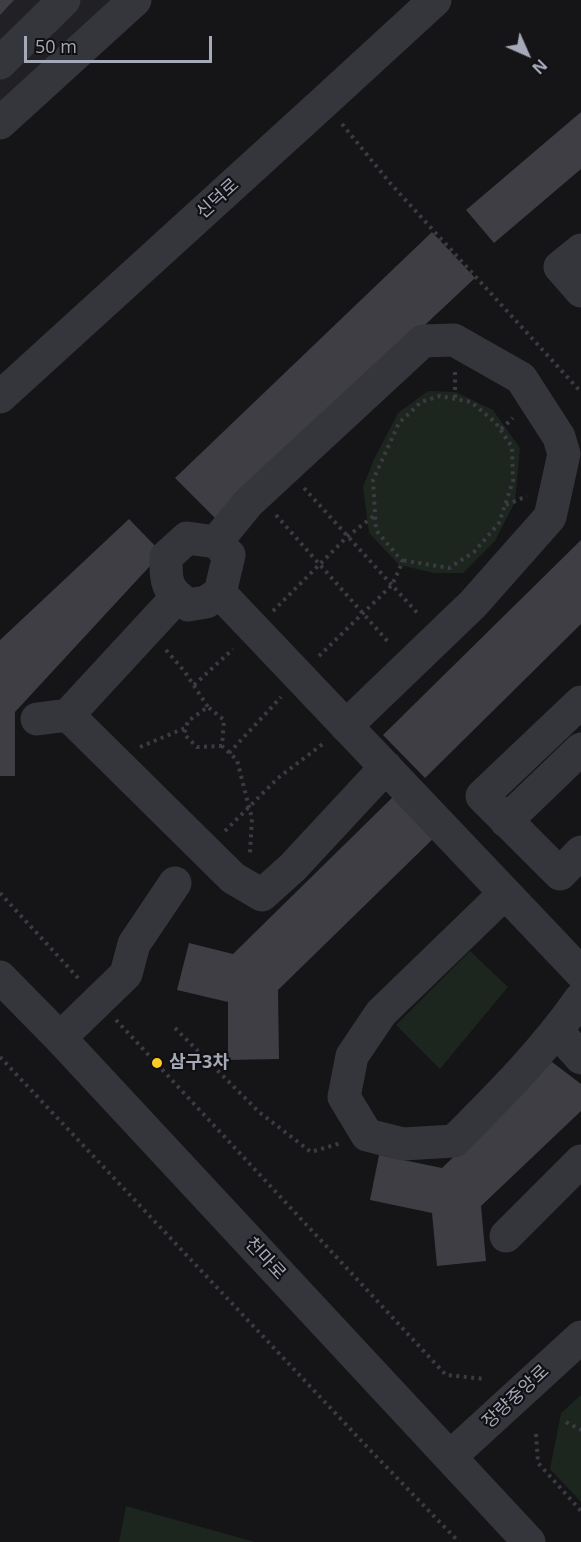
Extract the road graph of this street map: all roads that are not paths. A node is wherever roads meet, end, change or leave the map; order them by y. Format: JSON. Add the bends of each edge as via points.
{"nodes":[{"id":1,"x":64,"y":0,"type":"edge"},
{"id":2,"x":135,"y":0,"type":"edge"},
{"id":3,"x":435,"y":0,"type":"edge"},
{"id":4,"x":0,"y":63,"type":"edge"},
{"id":5,"x":0,"y":123,"type":"edge"},
{"id":6,"x":581,"y":250,"type":"edge"},
{"id":7,"x":581,"y":291,"type":"edge"},
{"id":8,"x":0,"y":397,"type":"edge"},
{"id":9,"x":216,"y":542,"type":"junction"},
{"id":10,"x":220,"y":593,"type":"junction"},
{"id":11,"x":177,"y":597,"type":"junction"},
{"id":12,"x":581,"y":702,"type":"edge"},
{"id":13,"x":346,"y":726,"type":"junction"},
{"id":14,"x":581,"y":749,"type":"edge"},
{"id":15,"x":386,"y":767,"type":"junction"},
{"id":16,"x":506,"y":820,"type":"junction"},
{"id":17,"x":581,"y":852,"type":"edge"},
{"id":18,"x":175,"y":883,"type":"dead end"},
{"id":19,"x":505,"y":893,"type":"junction"},
{"id":20,"x":581,"y":973,"type":"edge"},
{"id":21,"x":0,"y":977,"type":"edge"},
{"id":22,"x":581,"y":998,"type":"edge"},
{"id":23,"x":557,"y":1031,"type":"junction"},
{"id":24,"x":60,"y":1038,"type":"junction"},
{"id":25,"x":581,"y":1058,"type":"edge"},
{"id":26,"x":581,"y":1161,"type":"edge"},
{"id":27,"x":506,"y":1236,"type":"dead end"},
{"id":28,"x":581,"y":1337,"type":"edge"},
{"id":29,"x":450,"y":1457,"type":"junction"},
{"id":30,"x":529,"y":1542,"type":"edge"}],
"edges":[{"from":1,"to":4,"type":"street"},
{"from":2,"to":5,"type":"street"},
{"from":3,"to":8,"type":"street","name":"신덕로"},
{"from":6,"to":7,"type":"street","via":[[561,267]]},
{"from":9,"to":10,"type":"street","via":[[229,555]]},
{"from":9,"to":11,"type":"street","via":[[187,538],[166,557],[166,579]]},
{"from":9,"to":13,"type":"street","via":[[248,503],[423,341],[454,340],[521,378],[559,437],[564,454],[550,517],[473,604]]},
{"from":10,"to":11,"type":"street","via":[[206,603],[188,605]]},
{"from":10,"to":13,"type":"street"},
{"from":11,"to":15,"type":"street","via":[[53,717],[118,765],[233,878],[262,895]]},
{"from":12,"to":16,"type":"street","via":[[482,796]]},
{"from":13,"to":15,"type":"street"},
{"from":14,"to":16,"type":"street"},
{"from":15,"to":19,"type":"street"},
{"from":16,"to":17,"type":"street","via":[[560,874]]},
{"from":18,"to":24,"type":"street","via":[[134,944],[126,974]]},
{"from":19,"to":20,"type":"street"},
{"from":19,"to":23,"type":"street","via":[[381,1013],[352,1056],[344,1097],[367,1135],[403,1144],[454,1141]]},
{"from":21,"to":24,"type":"street","name":"천마로"},
{"from":22,"to":23,"type":"street"},
{"from":23,"to":25,"type":"street"},
{"from":24,"to":29,"type":"street","name":"천마로"},
{"from":26,"to":27,"type":"street"},
{"from":28,"to":29,"type":"street","name":"장량중앙로"},
{"from":29,"to":30,"type":"street","name":"천마로"}]}
